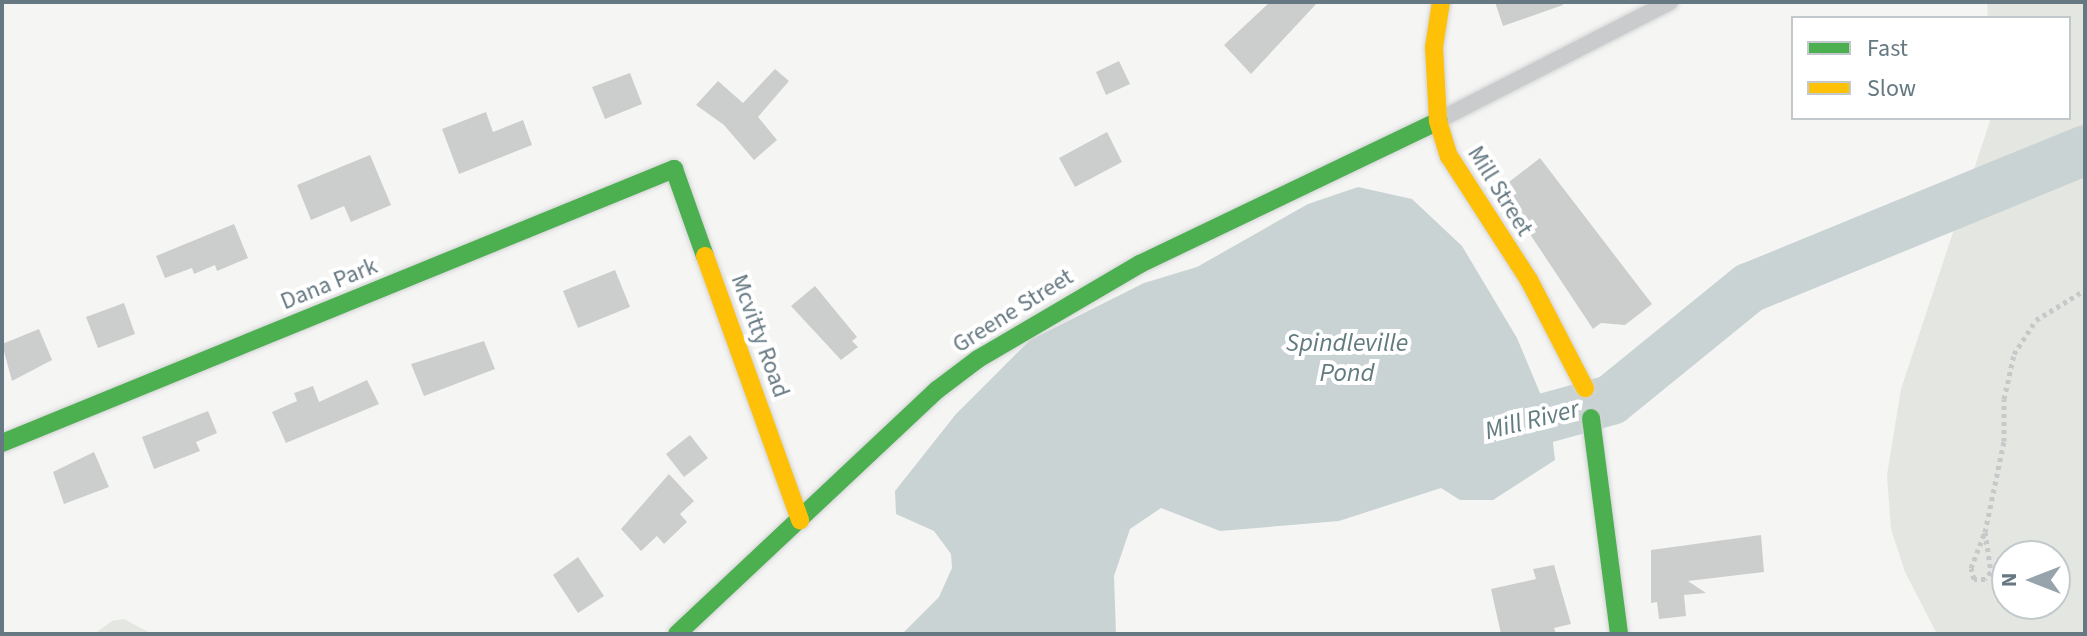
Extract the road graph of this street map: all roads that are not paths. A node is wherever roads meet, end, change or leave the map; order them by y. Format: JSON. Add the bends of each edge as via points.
{"nodes":[{"id":1,"x":1441,"y":2,"type":"edge"},
{"id":2,"x":1670,"y":2,"type":"edge"},
{"id":3,"x":1438,"y":121,"type":"junction"},
{"id":4,"x":674,"y":169,"type":"joint"},
{"id":5,"x":1585,"y":388,"type":"dead end"},
{"id":6,"x":1591,"y":418,"type":"dead end"},
{"id":7,"x":2,"y":443,"type":"edge"},
{"id":8,"x":800,"y":520,"type":"junction"},
{"id":9,"x":677,"y":634,"type":"edge"},
{"id":10,"x":1619,"y":634,"type":"edge"}],
"edges":[{"from":1,"to":3,"type":"street","name":"Mill Street","via":[[1434,47]]},
{"from":2,"to":3,"type":"lane"},
{"from":3,"to":5,"type":"street","name":"Mill Street","via":[[1449,156],[1529,280]]},
{"from":3,"to":8,"type":"street","name":"Greene Street","via":[[1235,216],[1035,322],[937,390]]},
{"from":4,"to":7,"type":"street","name":"Dana Park"},
{"from":4,"to":8,"type":"street","name":"Mcvitty Road"},
{"from":6,"to":10,"type":"street"},
{"from":8,"to":9,"type":"street","name":"Greene Street"}]}
